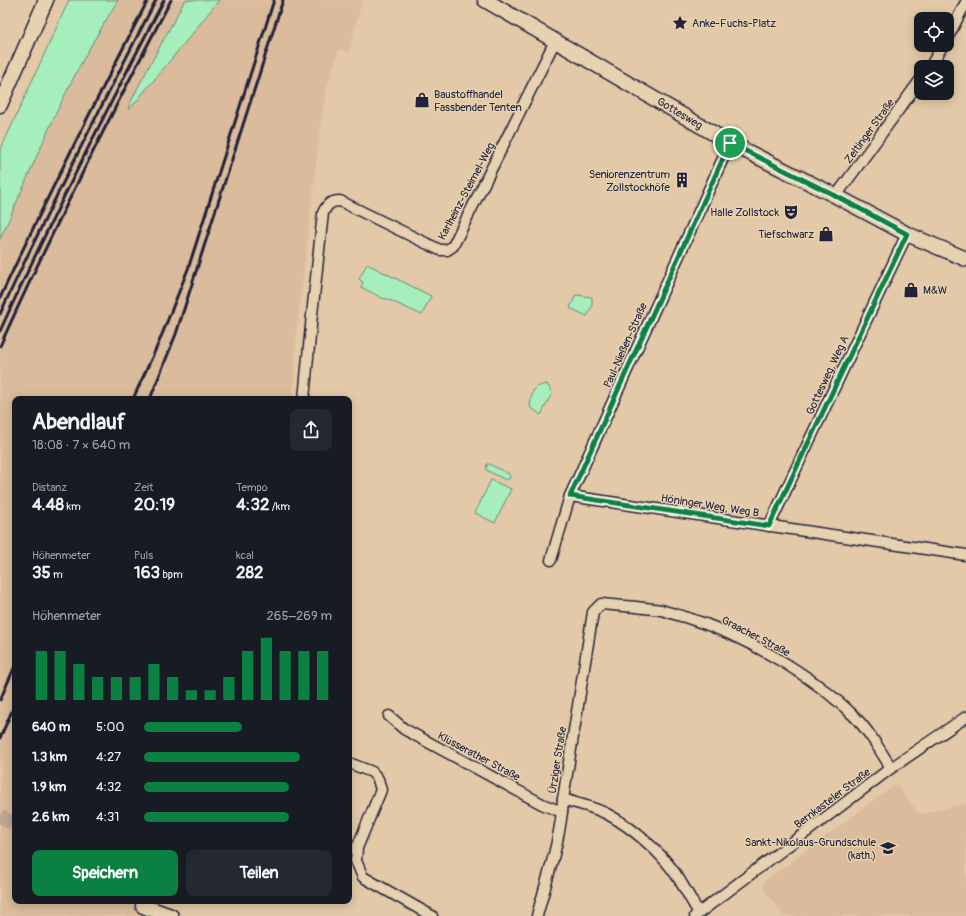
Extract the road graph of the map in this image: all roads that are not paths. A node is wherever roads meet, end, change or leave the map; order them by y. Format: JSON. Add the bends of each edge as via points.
{"nodes":[{"id":1,"x":46,"y":0,"type":"edge"},
{"id":2,"x":484,"y":0,"type":"edge"},
{"id":3,"x":966,"y":2,"type":"edge"},
{"id":4,"x":954,"y":25,"type":"edge"},
{"id":5,"x":556,"y":41,"type":"junction"},
{"id":6,"x":914,"y":89,"type":"edge"},
{"id":7,"x":0,"y":105,"type":"edge"},
{"id":8,"x":730,"y":143,"type":"junction"},
{"id":9,"x":836,"y":196,"type":"junction"},
{"id":10,"x":907,"y":234,"type":"junction"},
{"id":11,"x":966,"y":259,"type":"edge"},
{"id":12,"x":304,"y":396,"type":"edge"},
{"id":13,"x":570,"y":496,"type":"junction"},
{"id":14,"x":769,"y":526,"type":"junction"},
{"id":15,"x":966,"y":555,"type":"edge"},
{"id":16,"x":551,"y":560,"type":"dead end"},
{"id":17,"x":595,"y":608,"type":"joint"},
{"id":18,"x":389,"y":716,"type":"dead end"},
{"id":19,"x":966,"y":717,"type":"edge"},
{"id":20,"x":352,"y":764,"type":"edge"},
{"id":21,"x":891,"y":768,"type":"junction"},
{"id":22,"x":562,"y":799,"type":"junction"},
{"id":23,"x":562,"y":812,"type":"junction"},
{"id":24,"x":143,"y":906,"type":"dead end"},
{"id":25,"x":697,"y":915,"type":"edge"},
{"id":26,"x":171,"y":916,"type":"edge"},
{"id":27,"x":432,"y":916,"type":"edge"},
{"id":28,"x":537,"y":916,"type":"edge"}],
"edges":[{"from":1,"to":7,"type":"street"},
{"from":2,"to":5,"type":"street","name":"Gottesweg"},
{"from":3,"to":4,"type":"street"},
{"from":5,"to":8,"type":"street","name":"Gottesweg"},
{"from":5,"to":12,"type":"street","name":"Karlheinz-Steimel-Weg","via":[[453,246],[447,250],[440,250],[340,201],[329,203],[326,207]]},
{"from":6,"to":9,"type":"street","name":"Zeltinger Straße"},
{"from":8,"to":9,"type":"street","name":"Gottesweg"},
{"from":8,"to":13,"type":"street","name":"Paul-Nießen-Straße"},
{"from":9,"to":10,"type":"street","name":"Gottesweg"},
{"from":10,"to":11,"type":"street","name":"Gottesweg"},
{"from":10,"to":14,"type":"street","name":"Gottesweg, Weg A"},
{"from":13,"to":14,"type":"street","name":"Höninger Weg, Weg B"},
{"from":13,"to":16,"type":"street","name":"Paul-Nießen-Straße"},
{"from":14,"to":15,"type":"street","name":"Höninger Weg, Weg B"},
{"from":17,"to":21,"type":"street","name":"Graacher Straße","via":[[601,604],[662,610],[702,622],[776,657],[819,687],[854,716],[877,744]]},
{"from":17,"to":22,"type":"street","name":"Ürziger Straße"},
{"from":18,"to":23,"type":"street","name":"Klüsserather Straße","via":[[404,729],[542,804]]},
{"from":19,"to":21,"type":"street","name":"Bernkasteler Straße"},
{"from":20,"to":27,"type":"street","via":[[372,772],[378,779],[381,790],[357,848],[356,861],[363,877]]},
{"from":21,"to":25,"type":"street","name":"Bernkasteler Straße"},
{"from":22,"to":23,"type":"street","name":"Ürziger Straße"},
{"from":22,"to":25,"type":"street","via":[[608,815],[632,830],[659,853],[672,869]]},
{"from":23,"to":28,"type":"street","name":"Ürziger Straße","via":[[554,854]]},
{"from":24,"to":26,"type":"street"}]}
